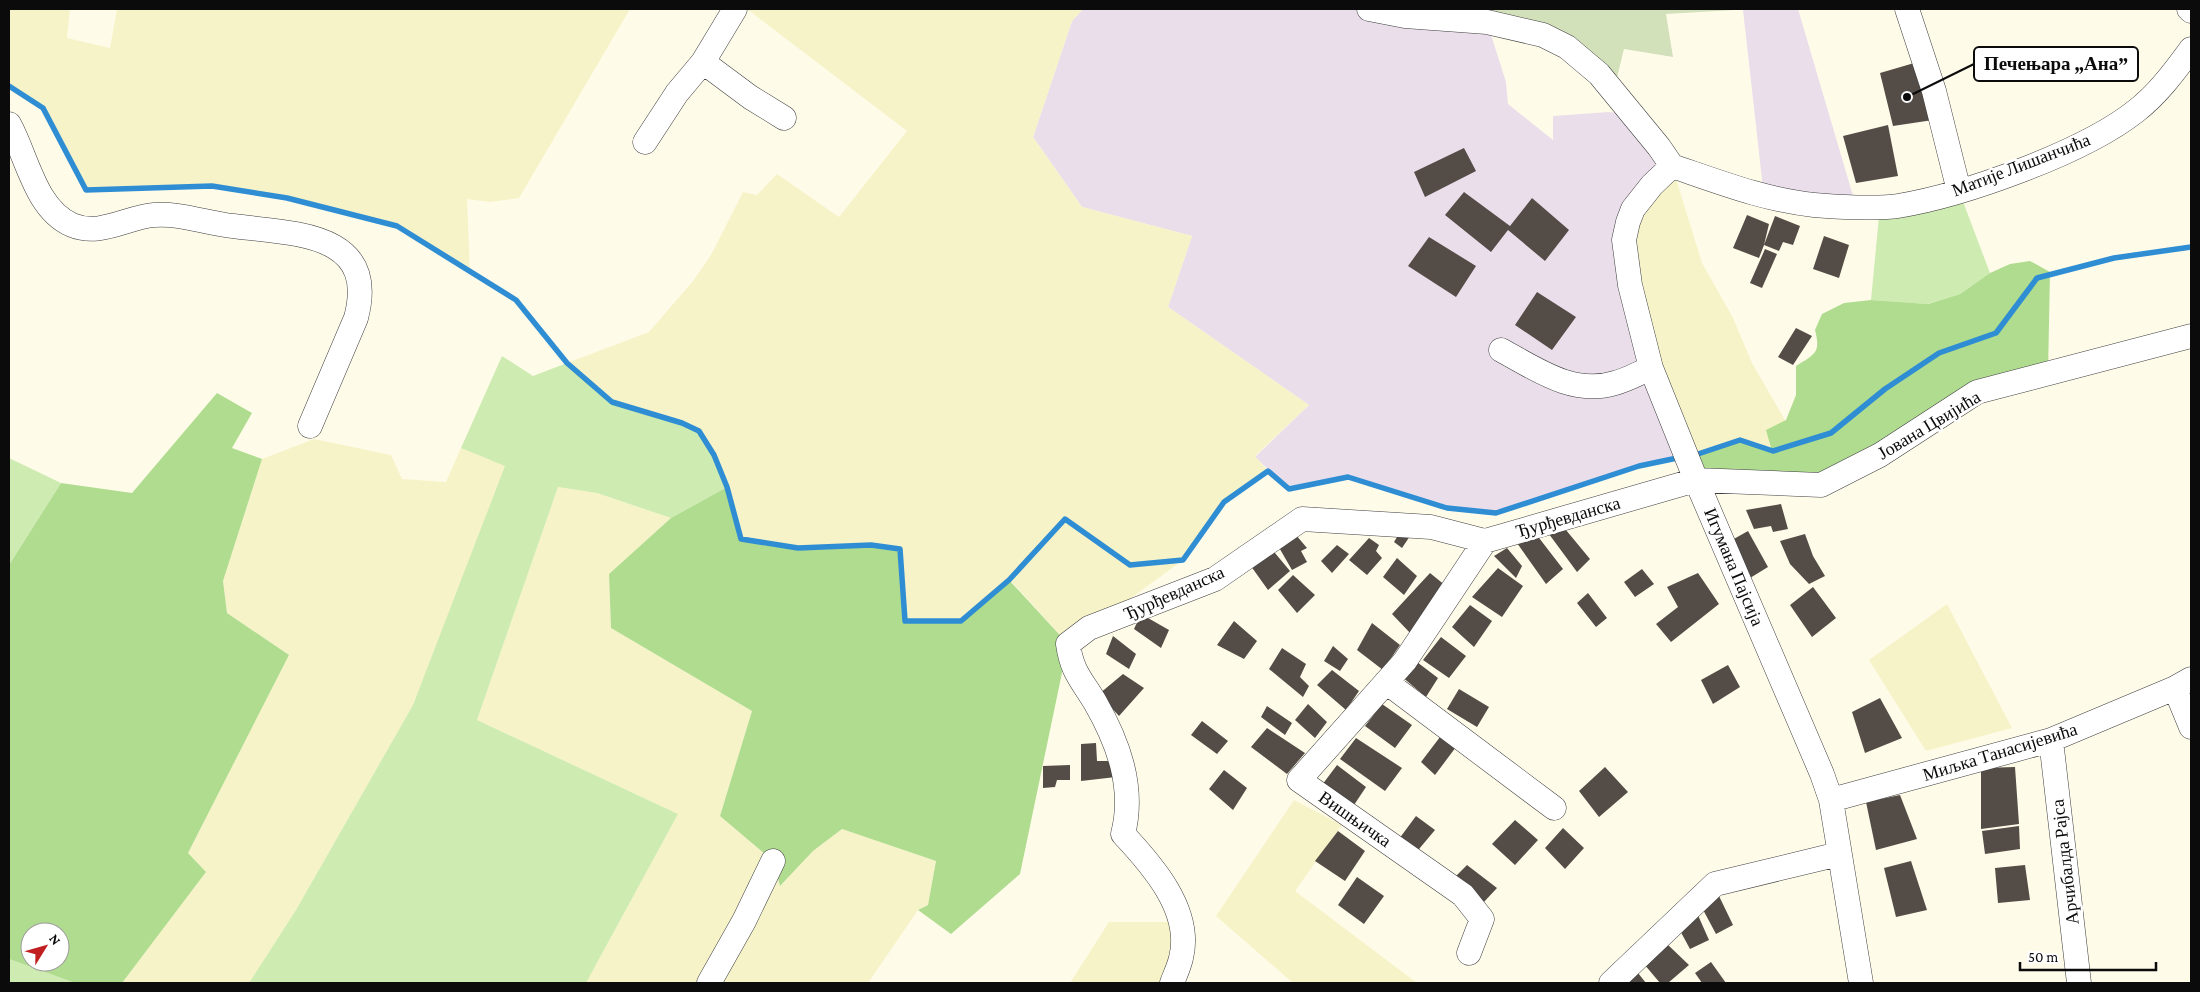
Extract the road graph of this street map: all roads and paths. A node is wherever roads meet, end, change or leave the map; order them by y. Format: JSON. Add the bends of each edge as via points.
{"nodes":[{"id":1,"x":735,"y":9,"type":"edge"},
{"id":2,"x":1370,"y":9,"type":"edge"},
{"id":3,"x":1907,"y":9,"type":"edge"},
{"id":4,"x":2189,"y":57,"type":"edge"},
{"id":5,"x":703,"y":62,"type":"junction"},
{"id":6,"x":784,"y":118,"type":"dead end"},
{"id":7,"x":9,"y":124,"type":"edge"},
{"id":8,"x":646,"y":142,"type":"dead end"},
{"id":9,"x":1672,"y":166,"type":"junction"},
{"id":10,"x":1959,"y":191,"type":"junction"},
{"id":11,"x":2191,"y":336,"type":"edge"},
{"id":12,"x":1501,"y":350,"type":"dead end"},
{"id":13,"x":1651,"y":368,"type":"junction"},
{"id":14,"x":310,"y":426,"type":"dead end"},
{"id":15,"x":1696,"y":480,"type":"junction"},
{"id":16,"x":1485,"y":541,"type":"junction"},
{"id":17,"x":1386,"y":682,"type":"junction"},
{"id":18,"x":2183,"y":684,"type":"edge"},
{"id":19,"x":2191,"y":727,"type":"edge"},
{"id":20,"x":2050,"y":740,"type":"junction"},
{"id":21,"x":1831,"y":800,"type":"junction"},
{"id":22,"x":1554,"y":808,"type":"dead end"},
{"id":23,"x":1839,"y":854,"type":"junction"},
{"id":24,"x":773,"y":861,"type":"dead end"},
{"id":25,"x":1469,"y":953,"type":"dead end"},
{"id":26,"x":709,"y":983,"type":"edge"},
{"id":27,"x":1172,"y":983,"type":"edge"},
{"id":28,"x":1611,"y":983,"type":"edge"},
{"id":29,"x":1861,"y":983,"type":"edge"},
{"id":30,"x":2079,"y":983,"type":"edge"}],
"edges":[{"from":1,"to":5,"type":"street"},
{"from":2,"to":9,"type":"street","via":[[1405,16],[1488,22],[1543,35],[1573,52],[1600,74]]},
{"from":3,"to":10,"type":"street","via":[[1934,91]]},
{"from":4,"to":10,"type":"street","name":"Матије Лишанчића","via":[[2142,106],[2101,134],[2051,157]]},
{"from":5,"to":6,"type":"street"},
{"from":5,"to":8,"type":"street","via":[[676,93]]},
{"from":7,"to":14,"type":"street","via":[[36,186],[58,216],[72,225],[91,229],[152,215],[174,215],[320,239],[334,244],[347,256],[360,283],[360,300],[356,318]]},
{"from":9,"to":10,"type":"street","name":"Матије Лишанчића","via":[[1764,197],[1815,205],[1896,207]]},
{"from":9,"to":13,"type":"street","name":"Игумана Пајсија","via":[[1652,184],[1633,210],[1624,240],[1630,285]]},
{"from":11,"to":15,"type":"street","name":"Јована Цвијића","via":[[1977,392],[1880,455],[1821,486]]},
{"from":12,"to":13,"type":"street","via":[[1557,380],[1588,387],[1616,383]]},
{"from":13,"to":15,"type":"street","name":"Игумана Пајсија"},
{"from":15,"to":16,"type":"street","name":"Ђурђевданска"},
{"from":15,"to":21,"type":"street","name":"Игумана Пајсија"},
{"from":16,"to":17,"type":"street","name":"Вишњичка","via":[[1405,660]]},
{"from":16,"to":27,"type":"street","name":"Ђурђевданска","via":[[1431,527],[1302,519],[1215,579],[1088,628],[1068,644],[1071,665],[1113,734],[1126,777],[1123,834],[1145,857],[1182,922],[1182,957]]},
{"from":17,"to":22,"type":"street"},
{"from":17,"to":25,"type":"street","name":"Вишњичка","via":[[1299,780],[1463,895],[1482,920]]},
{"from":18,"to":19,"type":"street"},
{"from":18,"to":20,"type":"street","name":"Миљка Танасијевића"},
{"from":20,"to":21,"type":"street","name":"Миљка Танасијевића"},
{"from":20,"to":30,"type":"street","name":"Арчибалда Рајса"},
{"from":21,"to":23,"type":"street","name":"Игумана Пајсија"},
{"from":23,"to":28,"type":"street","via":[[1715,884]]},
{"from":23,"to":29,"type":"street","name":"Игумана Пајсија"},
{"from":24,"to":26,"type":"street"}]}
